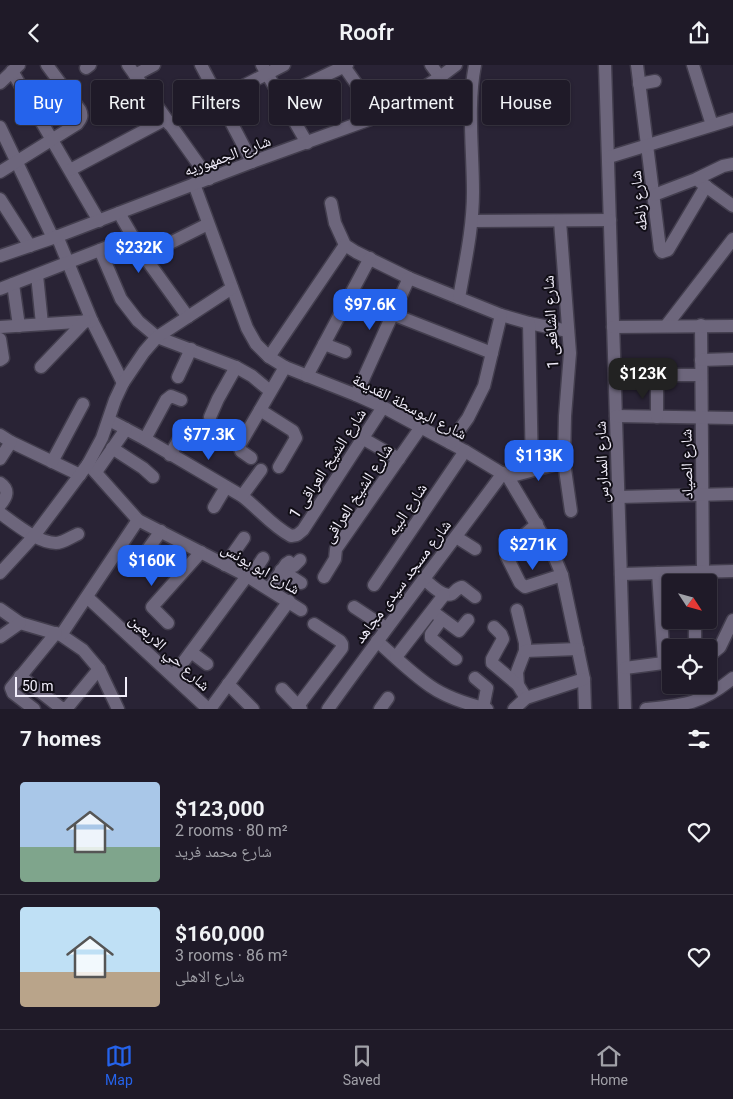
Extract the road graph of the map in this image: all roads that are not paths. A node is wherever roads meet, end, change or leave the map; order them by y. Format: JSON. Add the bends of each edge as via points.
{"nodes":[{"id":1,"x":47,"y":65,"type":"edge"},
{"id":2,"x":154,"y":65,"type":"edge"},
{"id":3,"x":200,"y":65,"type":"edge"},
{"id":4,"x":284,"y":65,"type":"edge"},
{"id":5,"x":431,"y":65,"type":"edge"},
{"id":6,"x":456,"y":65,"type":"edge"},
{"id":7,"x":475,"y":65,"type":"edge"},
{"id":8,"x":605,"y":65,"type":"edge"},
{"id":9,"x":637,"y":65,"type":"edge"},
{"id":10,"x":693,"y":65,"type":"edge"},
{"id":11,"x":345,"y":66,"type":"edge"},
{"id":12,"x":16,"y":68,"type":"edge"},
{"id":13,"x":264,"y":69,"type":"edge"},
{"id":14,"x":131,"y":70,"type":"edge"},
{"id":15,"x":440,"y":77,"type":"junction"},
{"id":16,"x":208,"y":80,"type":"edge"},
{"id":17,"x":247,"y":80,"type":"edge"},
{"id":18,"x":270,"y":80,"type":"edge"},
{"id":19,"x":316,"y":80,"type":"edge"},
{"id":20,"x":355,"y":80,"type":"edge"},
{"id":21,"x":435,"y":80,"type":"edge"},
{"id":22,"x":655,"y":81,"type":"dead end"},
{"id":23,"x":0,"y":83,"type":"edge"},
{"id":24,"x":639,"y":84,"type":"junction"},
{"id":25,"x":173,"y":119,"type":"edge"},
{"id":26,"x":733,"y":119,"type":"edge"},
{"id":27,"x":168,"y":121,"type":"junction"},
{"id":28,"x":232,"y":125,"type":"edge"},
{"id":29,"x":296,"y":125,"type":"edge"},
{"id":30,"x":355,"y":125,"type":"edge"},
{"id":31,"x":712,"y":125,"type":"junction"},
{"id":32,"x":0,"y":127,"type":"edge"},
{"id":33,"x":52,"y":139,"type":"junction"},
{"id":34,"x":307,"y":143,"type":"junction"},
{"id":35,"x":648,"y":145,"type":"junction"},
{"id":36,"x":609,"y":157,"type":"junction"},
{"id":37,"x":17,"y":161,"type":"junction"},
{"id":38,"x":252,"y":162,"type":"junction"},
{"id":39,"x":733,"y":164,"type":"edge"},
{"id":40,"x":70,"y":170,"type":"junction"},
{"id":41,"x":0,"y":172,"type":"edge"},
{"id":42,"x":209,"y":179,"type":"junction"},
{"id":43,"x":701,"y":182,"type":"junction"},
{"id":44,"x":194,"y":184,"type":"junction"},
{"id":45,"x":654,"y":195,"type":"junction"},
{"id":46,"x":0,"y":199,"type":"edge"},
{"id":47,"x":331,"y":203,"type":"dead end"},
{"id":48,"x":733,"y":205,"type":"edge"},
{"id":49,"x":119,"y":213,"type":"junction"},
{"id":50,"x":610,"y":220,"type":"junction"},
{"id":51,"x":99,"y":221,"type":"junction"},
{"id":52,"x":472,"y":221,"type":"junction"},
{"id":53,"x":560,"y":221,"type":"junction"},
{"id":54,"x":208,"y":225,"type":"junction"},
{"id":55,"x":55,"y":237,"type":"junction"},
{"id":56,"x":133,"y":237,"type":"junction"},
{"id":57,"x":733,"y":239,"type":"edge"},
{"id":58,"x":30,"y":245,"type":"junction"},
{"id":59,"x":345,"y":245,"type":"junction"},
{"id":60,"x":100,"y":250,"type":"junction"},
{"id":61,"x":0,"y":256,"type":"edge"},
{"id":62,"x":144,"y":256,"type":"junction"},
{"id":63,"x":370,"y":258,"type":"junction"},
{"id":64,"x":68,"y":263,"type":"junction"},
{"id":65,"x":36,"y":275,"type":"junction"},
{"id":66,"x":409,"y":278,"type":"junction"},
{"id":67,"x":12,"y":284,"type":"junction"},
{"id":68,"x":232,"y":288,"type":"junction"},
{"id":69,"x":0,"y":289,"type":"edge"},
{"id":70,"x":459,"y":298,"type":"junction"},
{"id":71,"x":392,"y":314,"type":"junction"},
{"id":72,"x":501,"y":315,"type":"junction"},
{"id":73,"x":188,"y":317,"type":"junction"},
{"id":74,"x":89,"y":321,"type":"junction"},
{"id":75,"x":529,"y":323,"type":"junction"},
{"id":76,"x":42,"y":324,"type":"junction"},
{"id":77,"x":701,"y":325,"type":"junction"},
{"id":78,"x":19,"y":326,"type":"junction"},
{"id":79,"x":666,"y":326,"type":"junction"},
{"id":80,"x":733,"y":326,"type":"edge"},
{"id":81,"x":0,"y":327,"type":"edge"},
{"id":82,"x":613,"y":327,"type":"junction"},
{"id":83,"x":568,"y":331,"type":"junction"},
{"id":84,"x":156,"y":337,"type":"junction"},
{"id":85,"x":0,"y":339,"type":"edge"},
{"id":86,"x":324,"y":344,"type":"junction"},
{"id":87,"x":191,"y":349,"type":"junction"},
{"id":88,"x":345,"y":352,"type":"dead end"},
{"id":89,"x":492,"y":353,"type":"junction"},
{"id":90,"x":269,"y":357,"type":"junction"},
{"id":91,"x":733,"y":359,"type":"edge"},
{"id":92,"x":0,"y":360,"type":"edge"},
{"id":93,"x":701,"y":360,"type":"junction"},
{"id":94,"x":41,"y":367,"type":"dead end"},
{"id":95,"x":236,"y":367,"type":"junction"},
{"id":96,"x":285,"y":367,"type":"junction"},
{"id":97,"x":676,"y":375,"type":"dead end"},
{"id":98,"x":701,"y":375,"type":"junction"},
{"id":99,"x":307,"y":376,"type":"junction"},
{"id":100,"x":178,"y":377,"type":"dead end"},
{"id":101,"x":123,"y":383,"type":"junction"},
{"id":102,"x":657,"y":384,"type":"dead end"},
{"id":103,"x":270,"y":391,"type":"junction"},
{"id":104,"x":356,"y":395,"type":"junction"},
{"id":105,"x":182,"y":400,"type":"dead end"},
{"id":106,"x":83,"y":404,"type":"dead end"},
{"id":107,"x":383,"y":407,"type":"junction"},
{"id":108,"x":260,"y":410,"type":"junction"},
{"id":109,"x":616,"y":416,"type":"junction"},
{"id":110,"x":210,"y":417,"type":"dead end"},
{"id":111,"x":657,"y":417,"type":"junction"},
{"id":112,"x":702,"y":417,"type":"junction"},
{"id":113,"x":733,"y":417,"type":"edge"},
{"id":114,"x":109,"y":420,"type":"junction"},
{"id":115,"x":421,"y":427,"type":"junction"},
{"id":116,"x":126,"y":429,"type":"junction"},
{"id":117,"x":182,"y":434,"type":"dead end"},
{"id":118,"x":362,"y":438,"type":"junction"},
{"id":119,"x":5,"y":439,"type":"edge"},
{"id":120,"x":144,"y":439,"type":"junction"},
{"id":121,"x":450,"y":443,"type":"junction"},
{"id":122,"x":112,"y":448,"type":"junction"},
{"id":123,"x":465,"y":451,"type":"junction"},
{"id":124,"x":170,"y":455,"type":"junction"},
{"id":125,"x":251,"y":458,"type":"dead end"},
{"id":126,"x":0,"y":459,"type":"edge"},
{"id":127,"x":399,"y":459,"type":"junction"},
{"id":128,"x":52,"y":462,"type":"junction"},
{"id":129,"x":564,"y":462,"type":"junction"},
{"id":130,"x":279,"y":467,"type":"dead end"},
{"id":131,"x":0,"y":468,"type":"edge"},
{"id":132,"x":92,"y":468,"type":"junction"},
{"id":133,"x":261,"y":470,"type":"dead end"},
{"id":134,"x":532,"y":470,"type":"junction"},
{"id":135,"x":0,"y":472,"type":"edge"},
{"id":136,"x":80,"y":475,"type":"junction"},
{"id":137,"x":506,"y":475,"type":"junction"},
{"id":138,"x":153,"y":477,"type":"dead end"},
{"id":139,"x":0,"y":483,"type":"edge"},
{"id":140,"x":226,"y":487,"type":"junction"},
{"id":141,"x":733,"y":494,"type":"edge"},
{"id":142,"x":242,"y":495,"type":"junction"},
{"id":143,"x":702,"y":495,"type":"junction"},
{"id":144,"x":619,"y":497,"type":"junction"},
{"id":145,"x":0,"y":505,"type":"edge"},
{"id":146,"x":214,"y":507,"type":"dead end"},
{"id":147,"x":571,"y":511,"type":"dead end"},
{"id":148,"x":0,"y":513,"type":"edge"},
{"id":149,"x":138,"y":520,"type":"junction"},
{"id":150,"x":537,"y":524,"type":"junction"},
{"id":151,"x":161,"y":531,"type":"junction"},
{"id":152,"x":78,"y":534,"type":"dead end"},
{"id":153,"x":34,"y":536,"type":"junction"},
{"id":154,"x":523,"y":536,"type":"dead end"},
{"id":155,"x":456,"y":537,"type":"junction"},
{"id":156,"x":244,"y":538,"type":"dead end"},
{"id":157,"x":475,"y":549,"type":"dead end"},
{"id":158,"x":201,"y":552,"type":"junction"},
{"id":159,"x":507,"y":557,"type":"dead end"},
{"id":160,"x":263,"y":559,"type":"dead end"},
{"id":161,"x":300,"y":560,"type":"dead end"},
{"id":162,"x":138,"y":563,"type":"dead end"},
{"id":163,"x":226,"y":565,"type":"junction"},
{"id":164,"x":282,"y":570,"type":"junction"},
{"id":165,"x":733,"y":571,"type":"edge"},
{"id":166,"x":703,"y":572,"type":"junction"},
{"id":167,"x":0,"y":573,"type":"edge"},
{"id":168,"x":658,"y":573,"type":"junction"},
{"id":169,"x":621,"y":574,"type":"junction"},
{"id":170,"x":562,"y":575,"type":"junction"},
{"id":171,"x":248,"y":577,"type":"junction"},
{"id":172,"x":324,"y":577,"type":"dead end"},
{"id":173,"x":424,"y":579,"type":"junction"},
{"id":174,"x":301,"y":583,"type":"dead end"},
{"id":175,"x":374,"y":585,"type":"dead end"},
{"id":176,"x":269,"y":589,"type":"junction"},
{"id":177,"x":444,"y":595,"type":"junction"},
{"id":178,"x":87,"y":597,"type":"junction"},
{"id":179,"x":475,"y":597,"type":"dead end"},
{"id":180,"x":288,"y":601,"type":"junction"},
{"id":181,"x":354,"y":607,"type":"dead end"},
{"id":182,"x":0,"y":609,"type":"edge"},
{"id":183,"x":301,"y":610,"type":"dead end"},
{"id":184,"x":517,"y":610,"type":"dead end"},
{"id":185,"x":437,"y":615,"type":"junction"},
{"id":186,"x":733,"y":620,"type":"edge"},
{"id":187,"x":468,"y":621,"type":"dead end"},
{"id":188,"x":20,"y":623,"type":"junction"},
{"id":189,"x":168,"y":623,"type":"dead end"},
{"id":190,"x":314,"y":624,"type":"dead end"},
{"id":191,"x":494,"y":627,"type":"dead end"},
{"id":192,"x":386,"y":628,"type":"junction"},
{"id":193,"x":58,"y":634,"type":"junction"},
{"id":194,"x":0,"y":637,"type":"edge"},
{"id":195,"x":665,"y":639,"type":"edge"},
{"id":196,"x":377,"y":641,"type":"junction"},
{"id":197,"x":578,"y":649,"type":"junction"},
{"id":198,"x":717,"y":649,"type":"edge"},
{"id":199,"x":525,"y":651,"type":"junction"},
{"id":200,"x":191,"y":653,"type":"junction"},
{"id":201,"x":396,"y":657,"type":"junction"},
{"id":202,"x":456,"y":659,"type":"dead end"},
{"id":203,"x":207,"y":664,"type":"dead end"},
{"id":204,"x":662,"y":664,"type":"edge"},
{"id":205,"x":625,"y":668,"type":"junction"},
{"id":206,"x":99,"y":669,"type":"junction"},
{"id":207,"x":20,"y":676,"type":"junction"},
{"id":208,"x":173,"y":676,"type":"junction"},
{"id":209,"x":475,"y":678,"type":"dead end"},
{"id":210,"x":733,"y":678,"type":"edge"},
{"id":211,"x":584,"y":679,"type":"junction"},
{"id":212,"x":228,"y":684,"type":"junction"},
{"id":213,"x":518,"y":685,"type":"junction"},
{"id":214,"x":282,"y":689,"type":"dead end"},
{"id":215,"x":388,"y":698,"type":"dead end"},
{"id":216,"x":526,"y":698,"type":"junction"},
{"id":217,"x":243,"y":699,"type":"junction"},
{"id":218,"x":193,"y":704,"type":"edge"},
{"id":219,"x":300,"y":707,"type":"edge"},
{"id":220,"x":687,"y":708,"type":"edge"},
{"id":221,"x":34,"y":709,"type":"edge"},
{"id":222,"x":118,"y":709,"type":"edge"},
{"id":223,"x":209,"y":709,"type":"edge"},
{"id":224,"x":234,"y":709,"type":"edge"},
{"id":225,"x":253,"y":709,"type":"edge"},
{"id":226,"x":328,"y":709,"type":"edge"},
{"id":227,"x":380,"y":709,"type":"edge"},
{"id":228,"x":485,"y":709,"type":"edge"},
{"id":229,"x":514,"y":709,"type":"edge"},
{"id":230,"x":585,"y":709,"type":"edge"},
{"id":231,"x":626,"y":709,"type":"edge"},
{"id":232,"x":646,"y":709,"type":"edge"}],
"edges":[{"from":1,"to":33,"type":"street","via":[[82,114],[77,124]]},
{"from":2,"to":14,"type":"street"},
{"from":3,"to":16,"type":"street"},
{"from":4,"to":13,"type":"street"},
{"from":5,"to":15,"type":"street"},
{"from":6,"to":15,"type":"street","name":"شارع الجمهوريه"},
{"from":7,"to":52,"type":"street","via":[[471,86]]},
{"from":8,"to":36,"type":"street","name":"شارع المدارس"},
{"from":9,"to":24,"type":"street","name":"شارع زلطه"},
{"from":10,"to":31,"type":"street"},
{"from":11,"to":19,"type":"street"},
{"from":11,"to":20,"type":"street"},
{"from":12,"to":23,"type":"street"},
{"from":12,"to":33,"type":"street"},
{"from":13,"to":17,"type":"street"},
{"from":13,"to":18,"type":"street"},
{"from":14,"to":27,"type":"street"},
{"from":15,"to":21,"type":"street","name":"شارع الجمهوريه"},
{"from":22,"to":24,"type":"street"},
{"from":24,"to":35,"type":"street","name":"شارع زلطه"},
{"from":25,"to":27,"type":"street"},
{"from":26,"to":31,"type":"street"},
{"from":27,"to":40,"type":"street"},
{"from":27,"to":42,"type":"street"},
{"from":28,"to":38,"type":"street"},
{"from":29,"to":34,"type":"street"},
{"from":30,"to":34,"type":"street","name":"شارع الجمهوريه"},
{"from":31,"to":35,"type":"street"},
{"from":32,"to":37,"type":"street"},
{"from":33,"to":37,"type":"street"},
{"from":33,"to":40,"type":"street"},
{"from":34,"to":38,"type":"street","name":"شارع الجمهوريه"},
{"from":35,"to":36,"type":"street"},
{"from":35,"to":45,"type":"street","name":"شارع زلطه"},
{"from":36,"to":50,"type":"street","name":"شارع المدارس"},
{"from":37,"to":41,"type":"street"},
{"from":37,"to":55,"type":"street"},
{"from":38,"to":42,"type":"street","name":"شارع الجمهوريه"},
{"from":39,"to":43,"type":"street","via":[[723,166]]},
{"from":40,"to":51,"type":"street"},
{"from":42,"to":44,"type":"street","name":"شارع الجمهوريه"},
{"from":43,"to":45,"type":"street"},
{"from":43,"to":45,"type":"street","name":"شارع زلطه","via":[[665,252],[660,249]]},
{"from":43,"to":48,"type":"street"},
{"from":44,"to":49,"type":"street","name":"شارع الجمهوريه"},
{"from":44,"to":54,"type":"street","name":"شارع البوسطة القديمة"},
{"from":46,"to":58,"type":"street"},
{"from":47,"to":59,"type":"street"},
{"from":49,"to":51,"type":"street","name":"شارع الجمهوريه"},
{"from":49,"to":56,"type":"street"},
{"from":50,"to":53,"type":"street"},
{"from":50,"to":82,"type":"street","name":"شارع المدارس"},
{"from":51,"to":55,"type":"street","name":"شارع الجمهوريه"},
{"from":52,"to":53,"type":"street"},
{"from":52,"to":70,"type":"street"},
{"from":53,"to":83,"type":"street","name":"شارع الشافعى 1"},
{"from":54,"to":62,"type":"street"},
{"from":54,"to":68,"type":"street","name":"شارع البوسطة القديمة"},
{"from":55,"to":58,"type":"street","name":"شارع الجمهوريه"},
{"from":55,"to":64,"type":"street"},
{"from":56,"to":60,"type":"street"},
{"from":56,"to":62,"type":"street"},
{"from":57,"to":79,"type":"street"},
{"from":58,"to":61,"type":"street","name":"شارع الجمهوريه"},
{"from":59,"to":63,"type":"street"},
{"from":59,"to":90,"type":"street"},
{"from":60,"to":64,"type":"street"},
{"from":60,"to":84,"type":"street","via":[[121,299]]},
{"from":62,"to":73,"type":"street"},
{"from":63,"to":66,"type":"street"},
{"from":63,"to":86,"type":"street"},
{"from":64,"to":65,"type":"street"},
{"from":64,"to":74,"type":"street"},
{"from":65,"to":67,"type":"street"},
{"from":65,"to":76,"type":"street"},
{"from":66,"to":70,"type":"street"},
{"from":66,"to":71,"type":"street"},
{"from":67,"to":69,"type":"street"},
{"from":67,"to":78,"type":"street"},
{"from":68,"to":73,"type":"street"},
{"from":68,"to":90,"type":"street","name":"شارع البوسطة القديمة","via":[[247,328]]},
{"from":70,"to":72,"type":"street"},
{"from":71,"to":89,"type":"street"},
{"from":71,"to":104,"type":"street"},
{"from":72,"to":75,"type":"street"},
{"from":72,"to":89,"type":"street"},
{"from":73,"to":84,"type":"street"},
{"from":74,"to":76,"type":"street"},
{"from":74,"to":94,"type":"street"},
{"from":74,"to":101,"type":"street"},
{"from":75,"to":83,"type":"street"},
{"from":75,"to":134,"type":"street"},
{"from":76,"to":78,"type":"street"},
{"from":77,"to":79,"type":"street"},
{"from":77,"to":80,"type":"street"},
{"from":77,"to":93,"type":"street","name":"شارع الصياد"},
{"from":78,"to":81,"type":"street"},
{"from":79,"to":82,"type":"street"},
{"from":82,"to":109,"type":"street","name":"شارع المدارس"},
{"from":83,"to":129,"type":"street","name":"شارع الشافعى 1","via":[[570,353]]},
{"from":84,"to":87,"type":"street"},
{"from":84,"to":101,"type":"street"},
{"from":85,"to":92,"type":"street","via":[[3,358]]},
{"from":86,"to":88,"type":"street"},
{"from":86,"to":99,"type":"street"},
{"from":87,"to":95,"type":"street"},
{"from":87,"to":100,"type":"street"},
{"from":89,"to":121,"type":"street","via":[[480,395]]},
{"from":90,"to":96,"type":"street","name":"شارع البوسطة القديمة"},
{"from":91,"to":93,"type":"street"},
{"from":93,"to":98,"type":"street","name":"شارع الصياد"},
{"from":95,"to":103,"type":"street"},
{"from":95,"to":110,"type":"street"},
{"from":96,"to":99,"type":"street","name":"شارع البوسطة القديمة"},
{"from":96,"to":103,"type":"street"},
{"from":97,"to":98,"type":"street"},
{"from":98,"to":112,"type":"street","name":"شارع الصياد"},
{"from":99,"to":104,"type":"street","name":"شارع البوسطة القديمة"},
{"from":101,"to":114,"type":"street"},
{"from":102,"to":111,"type":"street"},
{"from":103,"to":108,"type":"street"},
{"from":104,"to":107,"type":"street","name":"شارع البوسطة القديمة"},
{"from":105,"to":120,"type":"street","via":[[170,396],[166,400]]},
{"from":106,"to":128,"type":"street"},
{"from":107,"to":115,"type":"street","name":"شارع البوسطة القديمة"},
{"from":107,"to":118,"type":"street","name":"شارع الشيخ العراقى 1"},
{"from":108,"to":125,"type":"street","via":[[239,446]]},
{"from":108,"to":130,"type":"street","via":[[295,434],[296,438]]},
{"from":109,"to":111,"type":"street"},
{"from":109,"to":144,"type":"street","name":"شارع المدارس"},
{"from":111,"to":112,"type":"street"},
{"from":112,"to":113,"type":"street"},
{"from":112,"to":143,"type":"street","name":"شارع الصياد"},
{"from":114,"to":116,"type":"street"},
{"from":114,"to":132,"type":"street"},
{"from":115,"to":121,"type":"street","name":"شارع البوسطة القديمة"},
{"from":115,"to":127,"type":"street","name":"شارع الشيخ العراقى"},
{"from":116,"to":120,"type":"street"},
{"from":116,"to":122,"type":"street"},
{"from":117,"to":124,"type":"street"},
{"from":118,"to":127,"type":"street"},
{"from":118,"to":142,"type":"street","name":"شارع الشيخ العراقى 1","via":[[297,535],[286,533]]},
{"from":119,"to":126,"type":"street"},
{"from":119,"to":128,"type":"street"},
{"from":120,"to":124,"type":"street"},
{"from":121,"to":123,"type":"street","name":"شارع البوسطة القديمة"},
{"from":122,"to":132,"type":"street"},
{"from":122,"to":138,"type":"street"},
{"from":123,"to":137,"type":"street","name":"شارع البوسطة القديمة"},
{"from":123,"to":175,"type":"street","name":"شارع البيه"},
{"from":124,"to":140,"type":"street"},
{"from":127,"to":172,"type":"street","name":"شارع الشيخ العراقى","via":[[336,549],[335,559]]},
{"from":128,"to":136,"type":"street"},
{"from":129,"to":134,"type":"street"},
{"from":129,"to":147,"type":"street","name":"شارع الشافعى 1"},
{"from":131,"to":135,"type":"street"},
{"from":132,"to":136,"type":"street"},
{"from":132,"to":149,"type":"street","name":"شارع ابو يونس"},
{"from":133,"to":142,"type":"street"},
{"from":134,"to":137,"type":"street"},
{"from":136,"to":153,"type":"street"},
{"from":137,"to":150,"type":"street","name":"شارع البوسطة القديمة"},
{"from":137,"to":155,"type":"street","name":"شارع مسجد سيدى مجاهد"},
{"from":139,"to":145,"type":"street","via":[[7,493]]},
{"from":140,"to":142,"type":"street"},
{"from":140,"to":146,"type":"street"},
{"from":141,"to":143,"type":"street"},
{"from":143,"to":144,"type":"street"},
{"from":143,"to":166,"type":"street","name":"شارع الصياد"},
{"from":144,"to":169,"type":"street","name":"شارع المدارس"},
{"from":148,"to":153,"type":"street"},
{"from":149,"to":151,"type":"street","name":"شارع ابو يونس"},
{"from":149,"to":178,"type":"street"},
{"from":150,"to":154,"type":"street"},
{"from":150,"to":170,"type":"street","name":"شارع البوسطة القديمة"},
{"from":151,"to":158,"type":"street","name":"شارع ابو يونس"},
{"from":151,"to":162,"type":"street"},
{"from":152,"to":153,"type":"street","via":[[55,543]]},
{"from":153,"to":167,"type":"street"},
{"from":155,"to":157,"type":"street"},
{"from":155,"to":173,"type":"street","name":"شارع مسجد سيدى مجاهد"},
{"from":156,"to":163,"type":"street"},
{"from":158,"to":163,"type":"street","name":"شارع ابو يونس"},
{"from":158,"to":189,"type":"street","via":[[152,607]]},
{"from":159,"to":170,"type":"street","via":[[525,587]]},
{"from":160,"to":171,"type":"street"},
{"from":161,"to":164,"type":"street","via":[[294,566],[288,563]]},
{"from":163,"to":171,"type":"street","name":"شارع ابو يونس"},
{"from":164,"to":174,"type":"street"},
{"from":164,"to":176,"type":"street"},
{"from":165,"to":166,"type":"street"},
{"from":166,"to":168,"type":"street"},
{"from":168,"to":169,"type":"street"},
{"from":168,"to":195,"type":"street"},
{"from":169,"to":205,"type":"street","name":"شارع المدارس"},
{"from":170,"to":197,"type":"street","name":"شارع البوسطة القديمة"},
{"from":171,"to":176,"type":"street","name":"شارع ابو يونس"},
{"from":171,"to":200,"type":"street"},
{"from":173,"to":177,"type":"street"},
{"from":173,"to":192,"type":"street","name":"شارع مسجد سيدى مجاهد"},
{"from":176,"to":180,"type":"street","name":"شارع ابو يونس"},
{"from":177,"to":179,"type":"street","via":[[462,587]]},
{"from":177,"to":185,"type":"street"},
{"from":178,"to":193,"type":"street"},
{"from":178,"to":208,"type":"street","name":"شارع حي الاربعين"},
{"from":180,"to":183,"type":"street","name":"شارع ابو يونس"},
{"from":180,"to":212,"type":"street","via":[[239,660]]},
{"from":181,"to":192,"type":"street"},
{"from":182,"to":188,"type":"street"},
{"from":184,"to":199,"type":"street"},
{"from":185,"to":187,"type":"street","via":[[458,631]]},
{"from":185,"to":201,"type":"street"},
{"from":185,"to":202,"type":"street","via":[[431,638]]},
{"from":186,"to":198,"type":"street"},
{"from":188,"to":193,"type":"street"},
{"from":188,"to":194,"type":"street"},
{"from":190,"to":219,"type":"street","via":[[340,641],[342,648]]},
{"from":191,"to":213,"type":"street","via":[[502,639],[492,663]]},
{"from":192,"to":196,"type":"street","name":"شارع مسجد سيدى مجاهد"},
{"from":193,"to":206,"type":"street","via":[[82,650]]},
{"from":193,"to":207,"type":"street"},
{"from":196,"to":201,"type":"street"},
{"from":196,"to":226,"type":"street","name":"شارع مسجد سيدى مجاهد"},
{"from":197,"to":199,"type":"street"},
{"from":197,"to":211,"type":"street","name":"شارع البوسطة القديمة"},
{"from":199,"to":213,"type":"street","via":[[517,671]]},
{"from":200,"to":203,"type":"street"},
{"from":200,"to":208,"type":"street"},
{"from":201,"to":228,"type":"street","via":[[429,685],[448,696]]},
{"from":204,"to":205,"type":"street"},
{"from":205,"to":231,"type":"street","name":"شارع المدارس"},
{"from":206,"to":207,"type":"street","via":[[65,709]]},
{"from":206,"to":222,"type":"street"},
{"from":207,"to":221,"type":"street","via":[[11,691]]},
{"from":208,"to":218,"type":"street","name":"شارع حي الاربعين"},
{"from":209,"to":228,"type":"street","via":[[487,688]]},
{"from":210,"to":220,"type":"street"},
{"from":211,"to":216,"type":"street"},
{"from":211,"to":230,"type":"street","name":"شارع البوسطة القديمة"},
{"from":212,"to":217,"type":"street"},
{"from":212,"to":223,"type":"street"},
{"from":213,"to":216,"type":"street"},
{"from":214,"to":219,"type":"street"},
{"from":215,"to":227,"type":"street"},
{"from":216,"to":229,"type":"street"},
{"from":217,"to":224,"type":"street"},
{"from":217,"to":225,"type":"street"},
{"from":218,"to":223,"type":"street","name":"شارع حي الاربعين"},
{"from":220,"to":232,"type":"street"}]}
